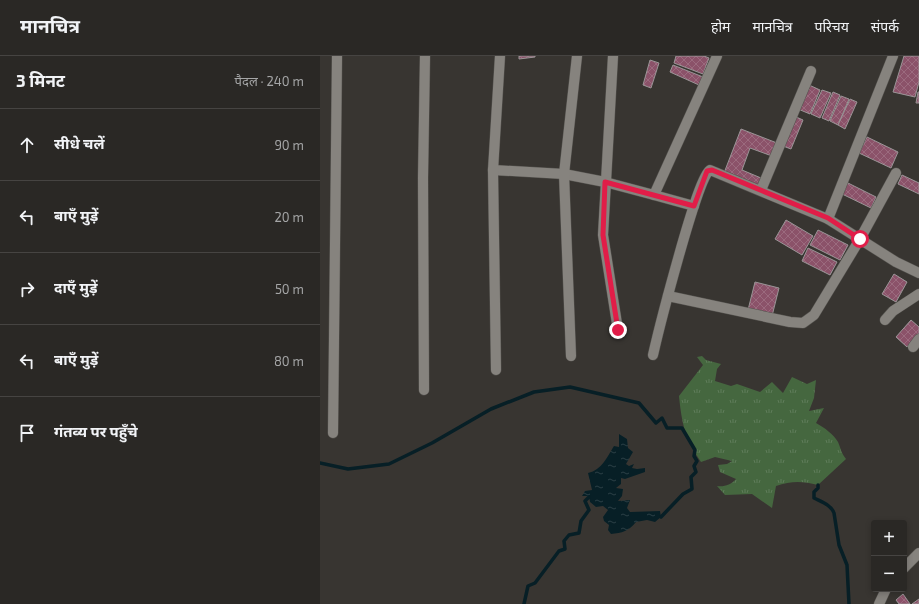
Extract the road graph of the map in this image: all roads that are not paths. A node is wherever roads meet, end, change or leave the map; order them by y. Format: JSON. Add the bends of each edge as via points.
{"nodes":[{"id":1,"x":337,"y":56,"type":"edge"},
{"id":2,"x":425,"y":56,"type":"edge"},
{"id":3,"x":500,"y":56,"type":"edge"},
{"id":4,"x":577,"y":56,"type":"edge"},
{"id":5,"x":613,"y":56,"type":"edge"},
{"id":6,"x":717,"y":56,"type":"edge"},
{"id":7,"x":892,"y":56,"type":"edge"},
{"id":8,"x":811,"y":71,"type":"dead end"},
{"id":9,"x":493,"y":170,"type":"junction"},
{"id":10,"x":896,"y":173,"type":"dead end"},
{"id":11,"x":564,"y":174,"type":"junction"},
{"id":12,"x":605,"y":182,"type":"junction"},
{"id":13,"x":761,"y":190,"type":"junction"},
{"id":14,"x":654,"y":195,"type":"junction"},
{"id":15,"x":694,"y":206,"type":"junction"},
{"id":16,"x":828,"y":218,"type":"junction"},
{"id":17,"x":860,"y":239,"type":"junction"},
{"id":18,"x":919,"y":273,"type":"edge"},
{"id":19,"x":919,"y":294,"type":"edge"},
{"id":20,"x":668,"y":296,"type":"junction"},
{"id":21,"x":885,"y":320,"type":"dead end"},
{"id":22,"x":618,"y":330,"type":"dead end"},
{"id":23,"x":919,"y":339,"type":"edge"},
{"id":24,"x":913,"y":347,"type":"dead end"},
{"id":25,"x":653,"y":355,"type":"dead end"},
{"id":26,"x":571,"y":356,"type":"dead end"},
{"id":27,"x":496,"y":370,"type":"dead end"},
{"id":28,"x":424,"y":390,"type":"dead end"},
{"id":29,"x":333,"y":433,"type":"dead end"},
{"id":30,"x":919,"y":553,"type":"edge"},
{"id":31,"x":907,"y":565,"type":"edge"},
{"id":32,"x":885,"y":592,"type":"edge"},
{"id":33,"x":879,"y":604,"type":"edge"}],
"edges":[{"from":1,"to":29,"type":"street"},
{"from":2,"to":28,"type":"street"},
{"from":3,"to":9,"type":"street"},
{"from":4,"to":11,"type":"street"},
{"from":5,"to":12,"type":"street"},
{"from":6,"to":14,"type":"street"},
{"from":7,"to":16,"type":"street"},
{"from":8,"to":13,"type":"street"},
{"from":9,"to":11,"type":"street"},
{"from":9,"to":27,"type":"street"},
{"from":10,"to":17,"type":"street"},
{"from":11,"to":12,"type":"street"},
{"from":11,"to":26,"type":"street"},
{"from":12,"to":14,"type":"street"},
{"from":12,"to":22,"type":"street","via":[[603,235]]},
{"from":13,"to":15,"type":"street","via":[[710,170],[706,174]]},
{"from":13,"to":16,"type":"street"},
{"from":14,"to":15,"type":"street"},
{"from":15,"to":20,"type":"street"},
{"from":16,"to":17,"type":"street"},
{"from":17,"to":18,"type":"street"},
{"from":17,"to":20,"type":"street","via":[[814,315],[804,323]]},
{"from":19,"to":21,"type":"street","via":[[892,310]]},
{"from":20,"to":25,"type":"street"},
{"from":23,"to":24,"type":"street"},
{"from":30,"to":31,"type":"street"},
{"from":32,"to":33,"type":"street"}]}
